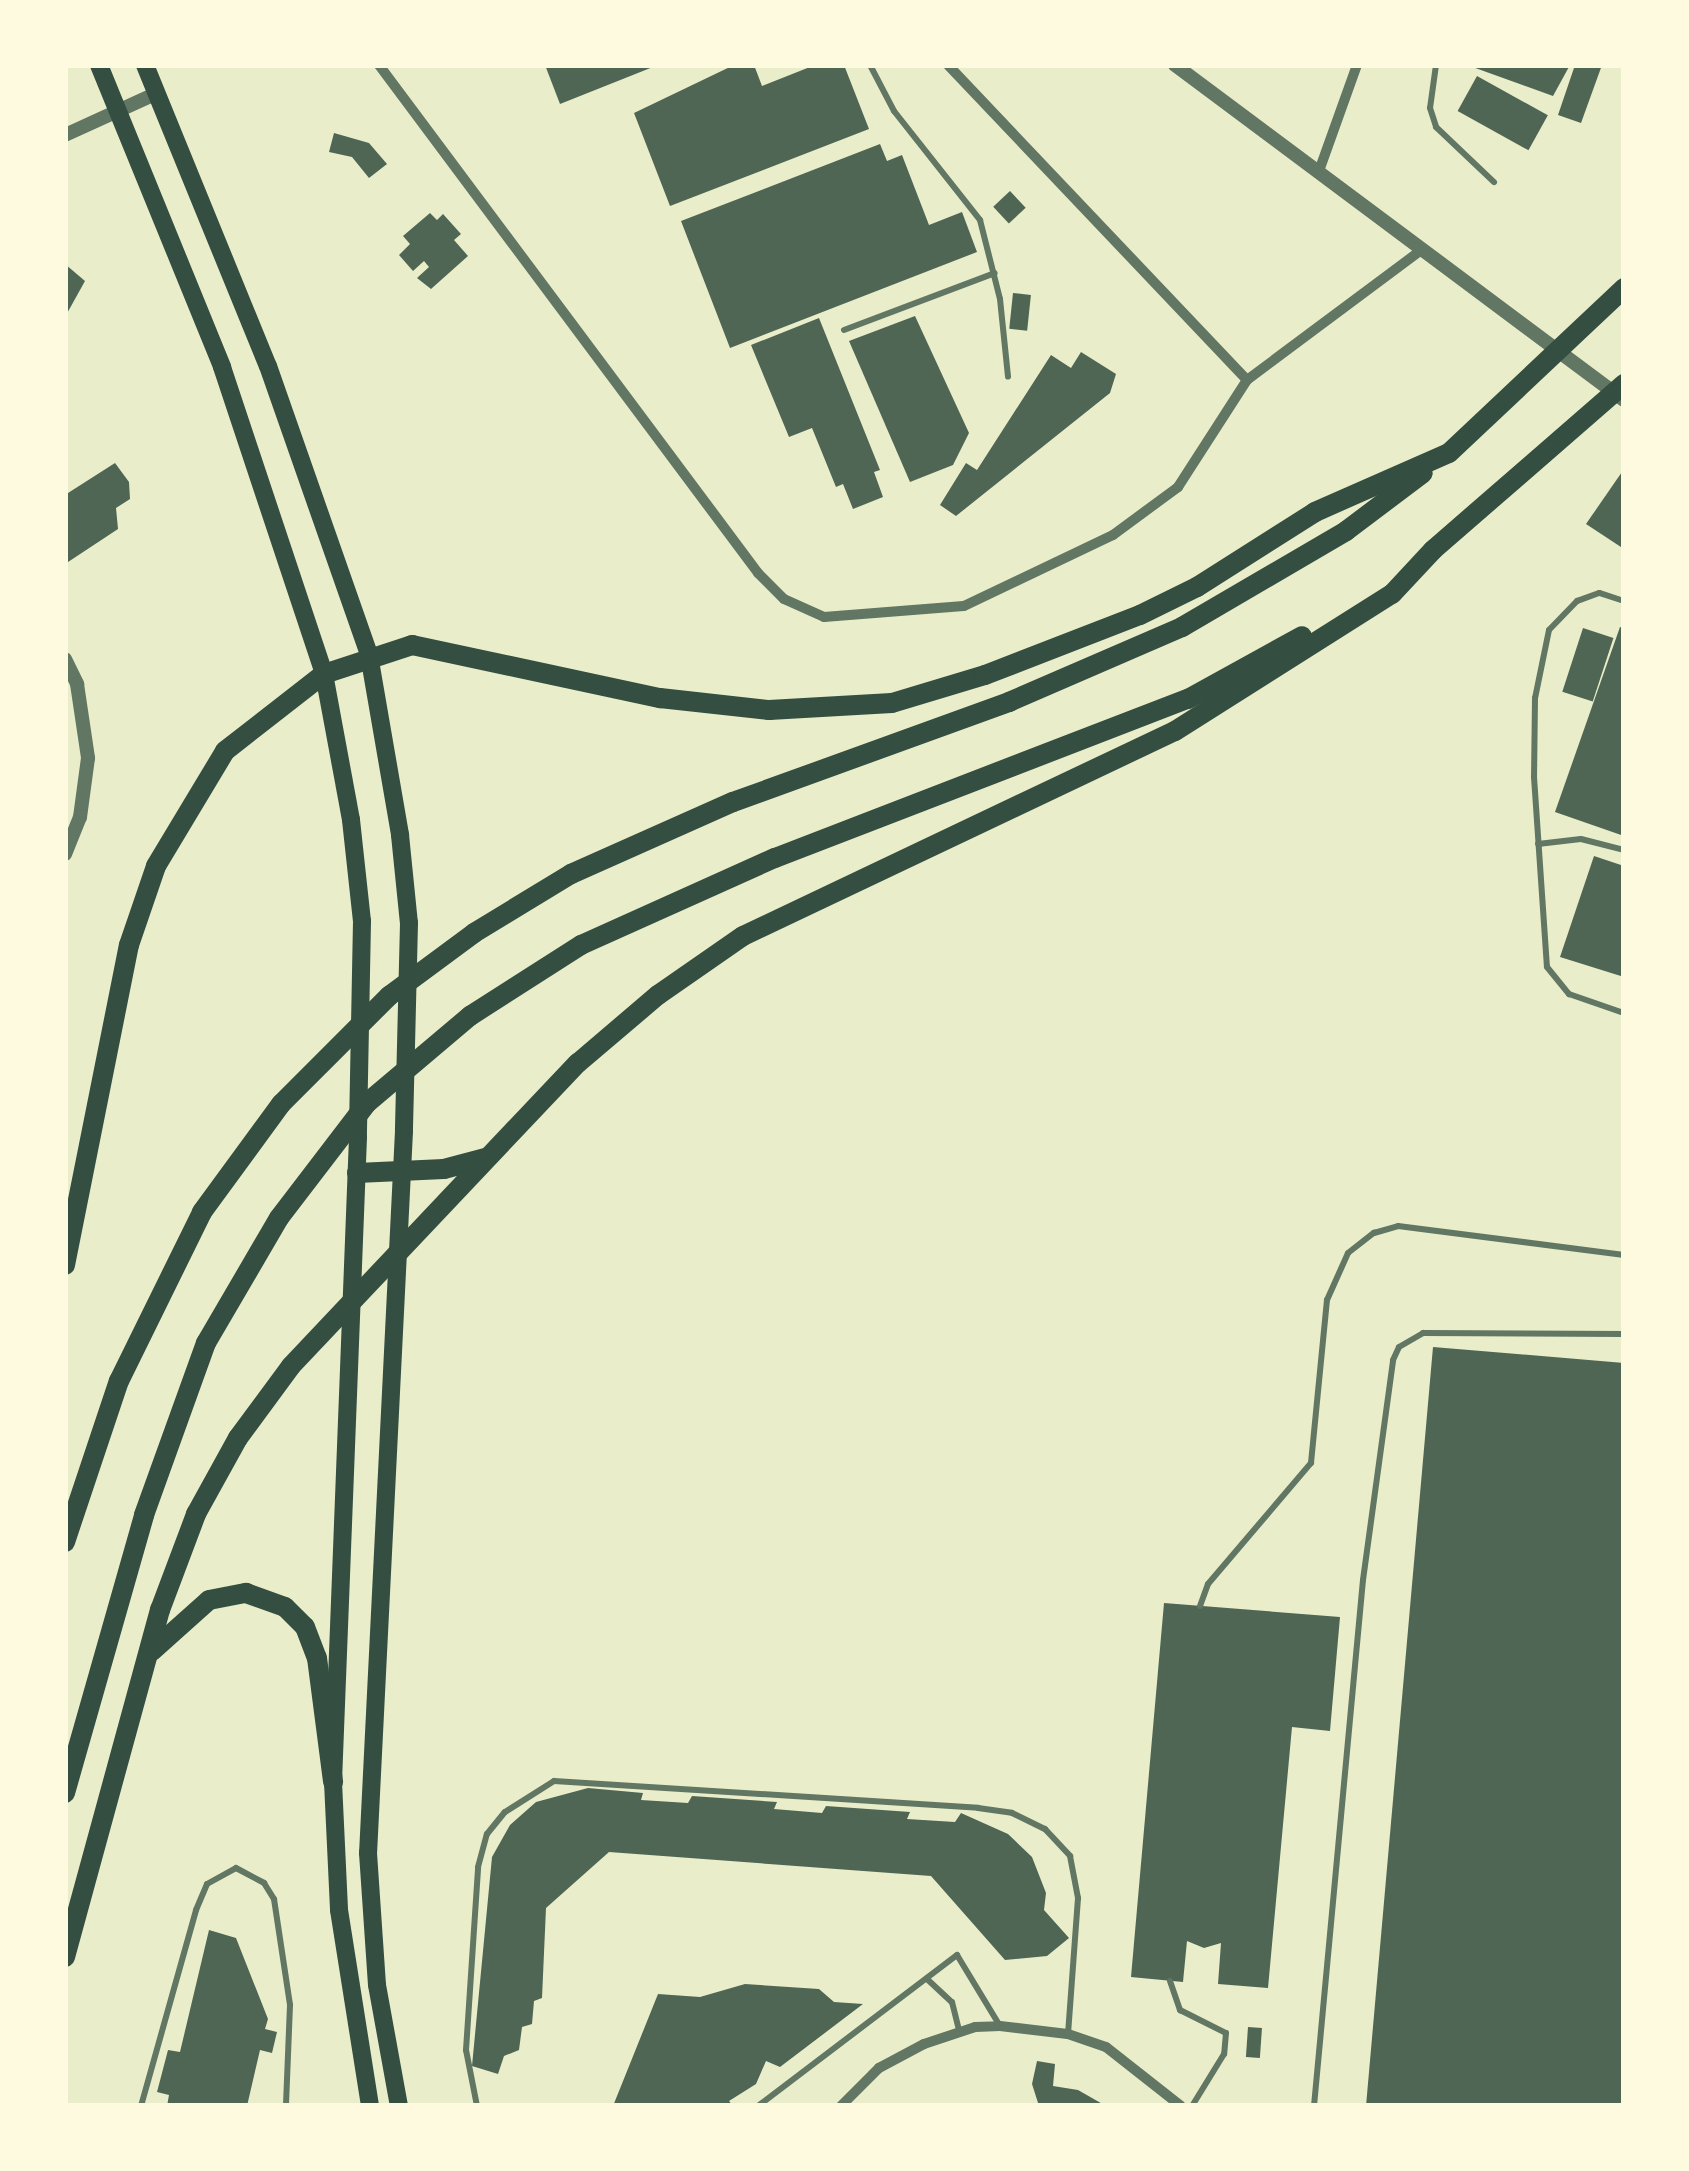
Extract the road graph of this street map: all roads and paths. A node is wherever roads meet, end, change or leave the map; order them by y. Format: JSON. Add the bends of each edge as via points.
{"nodes":[{"id":1,"x":99,"y":65,"type":"edge"},
{"id":2,"x":145,"y":65,"type":"edge"},
{"id":3,"x":379,"y":65,"type":"edge"},
{"id":4,"x":870,"y":65,"type":"edge"},
{"id":5,"x":948,"y":65,"type":"edge"},
{"id":6,"x":1175,"y":65,"type":"edge"},
{"id":7,"x":1356,"y":65,"type":"edge"},
{"id":8,"x":1436,"y":65,"type":"edge"},
{"id":9,"x":157,"y":93,"type":"junction"},
{"id":10,"x":116,"y":111,"type":"junction"},
{"id":11,"x":65,"y":134,"type":"edge"},
{"id":12,"x":1318,"y":171,"type":"junction"},
{"id":13,"x":1494,"y":182,"type":"dead end"},
{"id":14,"x":1419,"y":252,"type":"junction"},
{"id":15,"x":995,"y":273,"type":"junction"},
{"id":16,"x":1624,"y":288,"type":"edge"},
{"id":17,"x":844,"y":330,"type":"dead end"},
{"id":18,"x":1008,"y":377,"type":"dead end"},
{"id":19,"x":1248,"y":380,"type":"junction"},
{"id":20,"x":1624,"y":384,"type":"edge"},
{"id":21,"x":1624,"y":400,"type":"edge"},
{"id":22,"x":1449,"y":454,"type":"junction"},
{"id":23,"x":1433,"y":550,"type":"junction"},
{"id":24,"x":1624,"y":601,"type":"edge"},
{"id":25,"x":369,"y":655,"type":"junction"},
{"id":26,"x":65,"y":659,"type":"edge"},
{"id":27,"x":324,"y":674,"type":"junction"},
{"id":28,"x":1538,"y":844,"type":"junction"},
{"id":29,"x":1624,"y":850,"type":"edge"},
{"id":30,"x":65,"y":854,"type":"edge"},
{"id":31,"x":1624,"y":1013,"type":"edge"},
{"id":32,"x":487,"y":1158,"type":"junction"},
{"id":33,"x":402,"y":1172,"type":"junction"},
{"id":34,"x":357,"y":1173,"type":"junction"},
{"id":35,"x":400,"y":1254,"type":"junction"},
{"id":36,"x":1624,"y":1254,"type":"edge"},
{"id":37,"x":65,"y":1265,"type":"edge"},
{"id":38,"x":352,"y":1301,"type":"junction"},
{"id":39,"x":1624,"y":1334,"type":"edge"},
{"id":40,"x":65,"y":1542,"type":"edge"},
{"id":41,"x":1200,"y":1606,"type":"dead end"},
{"id":42,"x":151,"y":1652,"type":"junction"},
{"id":43,"x":334,"y":1782,"type":"junction"},
{"id":44,"x":65,"y":1793,"type":"edge"},
{"id":45,"x":65,"y":1957,"type":"edge"},
{"id":46,"x":926,"y":1979,"type":"junction"},
{"id":47,"x":1170,"y":1981,"type":"dead end"},
{"id":48,"x":1000,"y":2026,"type":"junction"},
{"id":49,"x":959,"y":2031,"type":"junction"},
{"id":50,"x":1068,"y":2034,"type":"junction"},
{"id":51,"x":141,"y":2106,"type":"edge"},
{"id":52,"x":286,"y":2106,"type":"edge"},
{"id":53,"x":370,"y":2106,"type":"edge"},
{"id":54,"x":399,"y":2106,"type":"edge"},
{"id":55,"x":477,"y":2106,"type":"edge"},
{"id":56,"x":758,"y":2106,"type":"edge"},
{"id":57,"x":841,"y":2106,"type":"edge"},
{"id":58,"x":1181,"y":2106,"type":"edge"},
{"id":59,"x":1192,"y":2106,"type":"edge"},
{"id":60,"x":1314,"y":2106,"type":"edge"}],
"edges":[{"from":1,"to":10,"type":"main road"},
{"from":2,"to":9,"type":"main road"},
{"from":3,"to":19,"type":"street","via":[[758,573],[803,611],[824,617],[926,614],[1037,576],[1112,535],[1178,487]]},
{"from":4,"to":15,"type":"lane","via":[[894,111],[971,203]]},
{"from":5,"to":19,"type":"street"},
{"from":6,"to":12,"type":"street"},
{"from":7,"to":12,"type":"street"},
{"from":8,"to":13,"type":"lane","via":[[1430,108],[1436,127]]},
{"from":9,"to":10,"type":"street"},
{"from":9,"to":25,"type":"main road","via":[[268,366]]},
{"from":10,"to":11,"type":"street"},
{"from":10,"to":27,"type":"main road","via":[[222,367]]},
{"from":12,"to":14,"type":"street"},
{"from":14,"to":19,"type":"street"},
{"from":14,"to":21,"type":"street"},
{"from":15,"to":17,"type":"lane"},
{"from":15,"to":18,"type":"lane"},
{"from":16,"to":22,"type":"highway"},
{"from":20,"to":23,"type":"highway"},
{"from":22,"to":25,"type":"highway","via":[[1315,512],[1197,587],[1140,614],[984,676],[892,702],[769,710],[660,698],[412,645]]},
{"from":22,"to":40,"type":"highway","via":[[1346,532],[1182,627],[1009,702],[734,802],[571,874],[388,996],[280,1104],[202,1212],[119,1381]]},
{"from":23,"to":32,"type":"highway","via":[[1392,594],[1175,731],[819,895],[716,954],[618,1028]]},
{"from":23,"to":44,"type":"highway","via":[[1340,614],[1188,699],[775,858],[581,945],[470,1016],[381,1091],[307,1178],[206,1342],[144,1515]]},
{"from":24,"to":28,"type":"lane","via":[[1599,594],[1576,600],[1545,640],[1535,698]]},
{"from":25,"to":27,"type":"highway"},
{"from":25,"to":33,"type":"main road","via":[[409,923]]},
{"from":26,"to":30,"type":"street","via":[[77,684],[88,758],[80,817]]},
{"from":27,"to":34,"type":"main road","via":[[362,922]]},
{"from":27,"to":37,"type":"highway","via":[[225,750],[156,866],[129,945]]},
{"from":28,"to":29,"type":"lane","via":[[1580,838]]},
{"from":28,"to":31,"type":"lane","via":[[1547,967],[1569,994]]},
{"from":32,"to":33,"type":"highway"},
{"from":32,"to":35,"type":"highway"},
{"from":33,"to":34,"type":"highway"},
{"from":33,"to":35,"type":"main road"},
{"from":34,"to":38,"type":"main road"},
{"from":35,"to":38,"type":"highway"},
{"from":35,"to":54,"type":"main road","via":[[368,1853],[377,1985]]},
{"from":36,"to":41,"type":"lane","via":[[1398,1226],[1374,1233],[1333,1276],[1311,1463],[1208,1584]]},
{"from":38,"to":42,"type":"highway","via":[[238,1438],[196,1514]]},
{"from":38,"to":43,"type":"main road"},
{"from":39,"to":60,"type":"lane","via":[[1423,1333],[1398,1347],[1363,1580]]},
{"from":42,"to":43,"type":"highway","via":[[209,1600],[246,1593],[285,1607],[305,1628],[317,1658]]},
{"from":42,"to":45,"type":"highway"},
{"from":43,"to":53,"type":"main road","via":[[339,1910]]},
{"from":46,"to":48,"type":"lane","via":[[957,1955]]},
{"from":46,"to":49,"type":"lane","via":[[952,2002]]},
{"from":46,"to":56,"type":"lane"},
{"from":47,"to":59,"type":"lane","via":[[1180,2010],[1226,2033],[1224,2054]]},
{"from":48,"to":49,"type":"street"},
{"from":48,"to":50,"type":"street"},
{"from":49,"to":57,"type":"street","via":[[879,2068]]},
{"from":50,"to":55,"type":"lane","via":[[1078,1898],[1070,1856],[1045,1828],[1012,1812],[978,1808],[554,1781],[526,1792],[504,1812],[487,1834],[478,1867],[466,2050]]},
{"from":50,"to":58,"type":"street","via":[[1106,2047]]},
{"from":51,"to":52,"type":"lane","via":[[196,1910],[207,1884],[236,1868],[264,1883],[274,1899],[290,2005]]}]}
